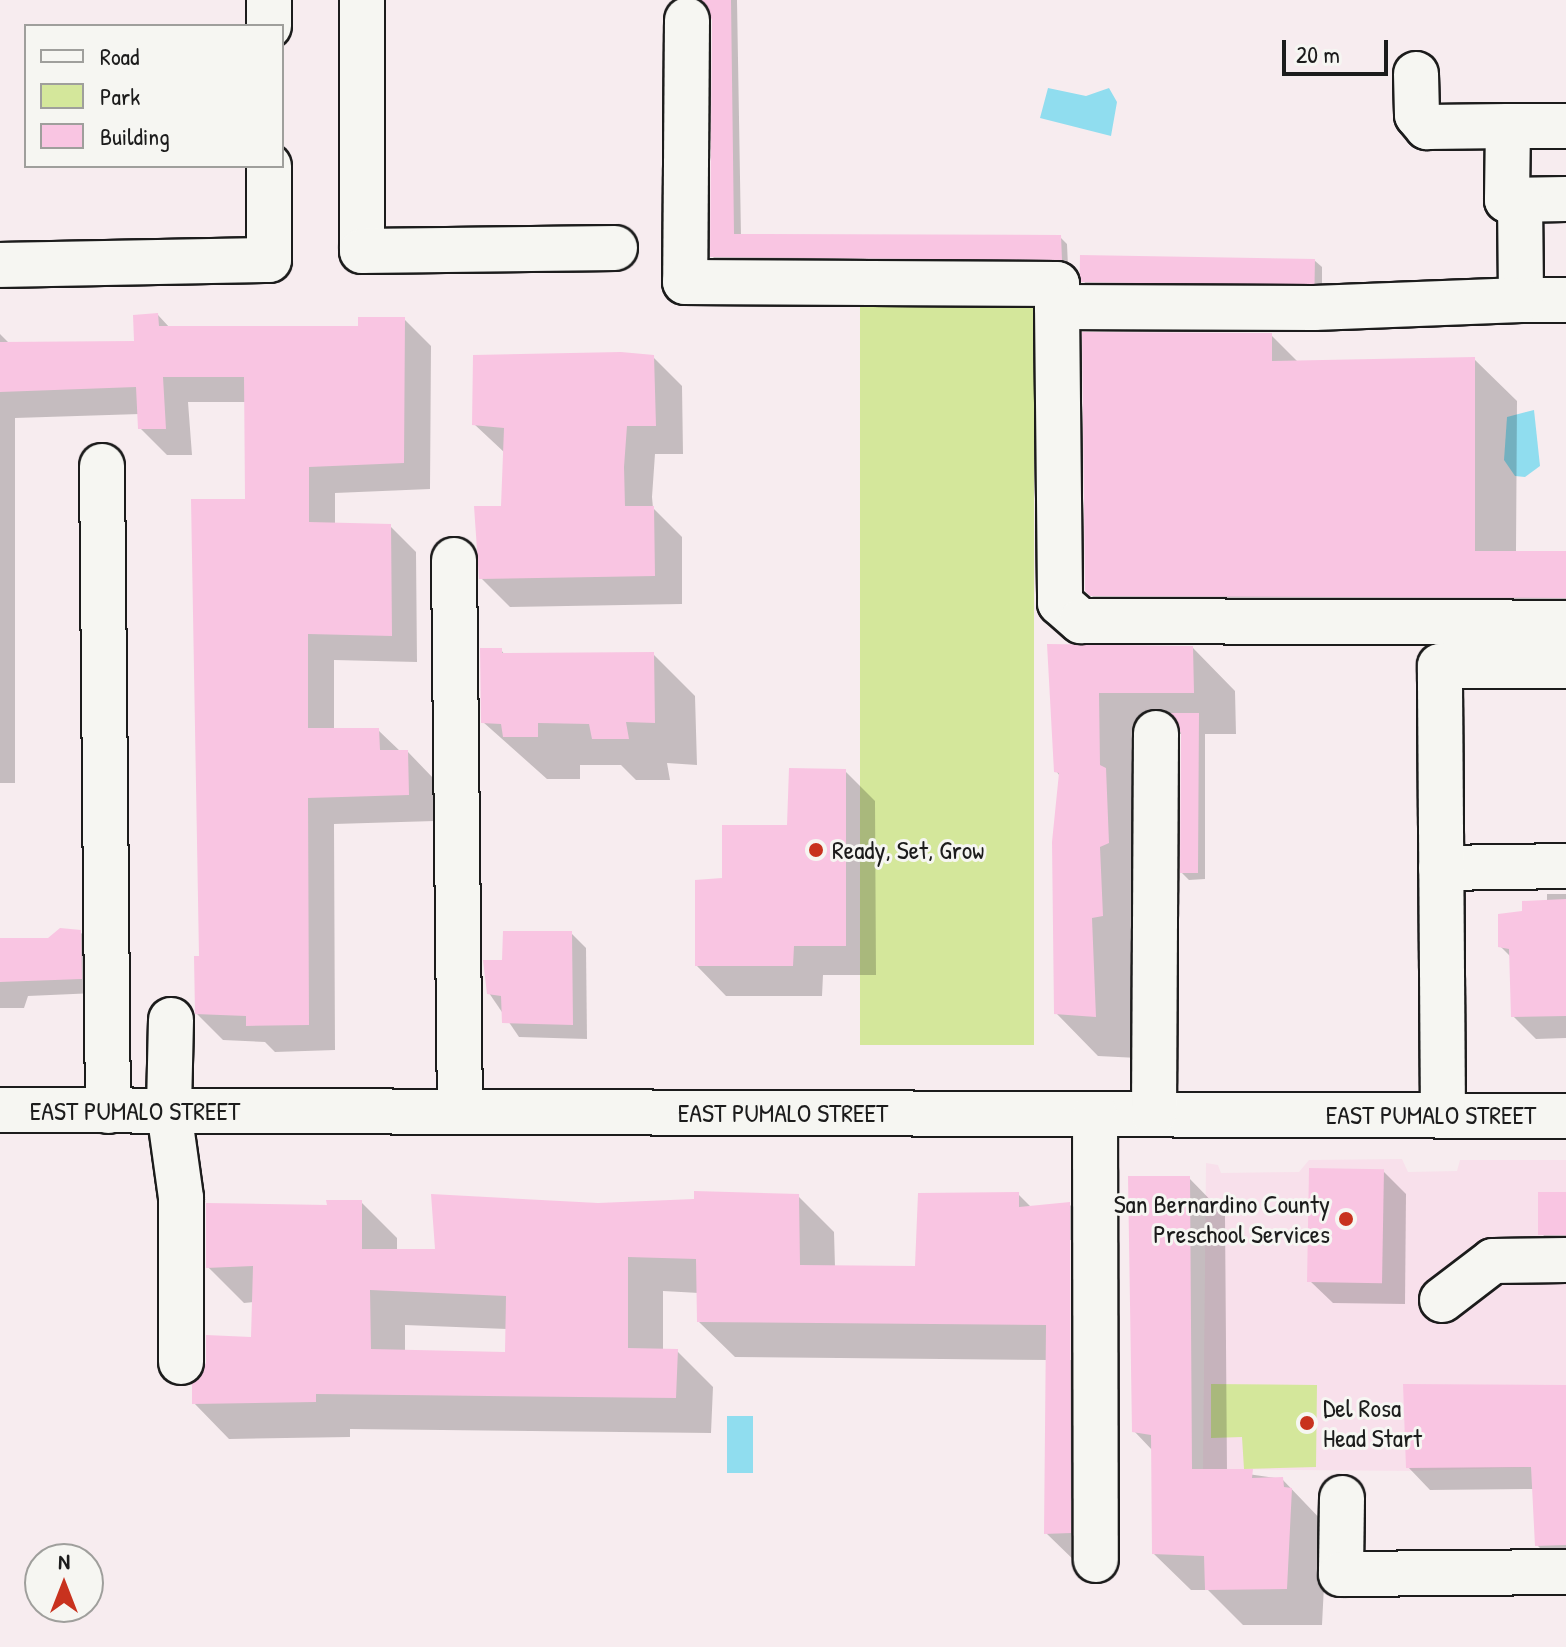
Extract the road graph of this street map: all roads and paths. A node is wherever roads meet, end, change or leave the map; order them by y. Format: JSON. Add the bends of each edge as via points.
{"nodes":[{"id":1,"x":269,"y":0,"type":"edge"},
{"id":2,"x":362,"y":0,"type":"edge"},
{"id":3,"x":687,"y":20,"type":"dead end"},
{"id":4,"x":269,"y":24,"type":"edge"},
{"id":5,"x":1416,"y":74,"type":"dead end"},
{"id":6,"x":1508,"y":126,"type":"junction"},
{"id":7,"x":1566,"y":126,"type":"edge"},
{"id":8,"x":269,"y":168,"type":"edge"},
{"id":9,"x":1566,"y":199,"type":"edge"},
{"id":10,"x":1520,"y":200,"type":"junction"},
{"id":11,"x":615,"y":248,"type":"dead end"},
{"id":12,"x":0,"y":265,"type":"edge"},
{"id":13,"x":1521,"y":300,"type":"junction"},
{"id":14,"x":1566,"y":300,"type":"edge"},
{"id":15,"x":1057,"y":307,"type":"junction"},
{"id":16,"x":102,"y":466,"type":"dead end"},
{"id":17,"x":454,"y":560,"type":"dead end"},
{"id":18,"x":1566,"y":623,"type":"edge"},
{"id":19,"x":1566,"y":666,"type":"edge"},
{"id":20,"x":1156,"y":733,"type":"dead end"},
{"id":21,"x":1566,"y":866,"type":"edge"},
{"id":22,"x":1441,"y":868,"type":"junction"},
{"id":23,"x":171,"y":1020,"type":"dead end"},
{"id":24,"x":0,"y":1110,"type":"edge"},
{"id":25,"x":108,"y":1111,"type":"junction"},
{"id":26,"x":169,"y":1111,"type":"junction"},
{"id":27,"x":460,"y":1112,"type":"junction"},
{"id":28,"x":1095,"y":1114,"type":"junction"},
{"id":29,"x":1154,"y":1114,"type":"junction"},
{"id":30,"x":1443,"y":1115,"type":"junction"},
{"id":31,"x":1566,"y":1116,"type":"edge"},
{"id":32,"x":1566,"y":1260,"type":"edge"},
{"id":33,"x":1442,"y":1300,"type":"dead end"},
{"id":34,"x":181,"y":1362,"type":"dead end"},
{"id":35,"x":1342,"y":1498,"type":"dead end"},
{"id":36,"x":1096,"y":1560,"type":"dead end"},
{"id":37,"x":1566,"y":1572,"type":"edge"}],
"edges":[{"from":1,"to":4,"type":"street"},
{"from":2,"to":11,"type":"street","via":[[362,251]]},
{"from":3,"to":15,"type":"street","via":[[685,282],[1057,284]]},
{"from":5,"to":6,"type":"street","via":[[1417,115],[1427,127]]},
{"from":6,"to":7,"type":"street"},
{"from":6,"to":10,"type":"street","via":[[1507,200]]},
{"from":8,"to":12,"type":"street","via":[[269,260]]},
{"from":9,"to":10,"type":"street"},
{"from":10,"to":13,"type":"street"},
{"from":13,"to":14,"type":"street"},
{"from":13,"to":15,"type":"street","via":[[1314,308]]},
{"from":15,"to":18,"type":"street","via":[[1060,603],[1081,621]]},
{"from":16,"to":25,"type":"street"},
{"from":17,"to":27,"type":"street"},
{"from":19,"to":22,"type":"street","via":[[1440,666]]},
{"from":20,"to":29,"type":"street"},
{"from":21,"to":22,"type":"street"},
{"from":22,"to":30,"type":"street"},
{"from":23,"to":26,"type":"street"},
{"from":24,"to":25,"type":"street","name":"EAST PUMALO STREET"},
{"from":25,"to":26,"type":"street","name":"EAST PUMALO STREET"},
{"from":26,"to":27,"type":"street","name":"EAST PUMALO STREET"},
{"from":26,"to":34,"type":"street","via":[[181,1198]]},
{"from":27,"to":28,"type":"street","name":"EAST PUMALO STREET"},
{"from":28,"to":29,"type":"street","name":"EAST PUMALO STREET"},
{"from":28,"to":36,"type":"street"},
{"from":29,"to":30,"type":"street","name":"EAST PUMALO STREET"},
{"from":30,"to":31,"type":"street","name":"EAST PUMALO STREET"},
{"from":32,"to":33,"type":"street","via":[[1493,1261]]},
{"from":35,"to":37,"type":"street","via":[[1341,1574]]}]}
